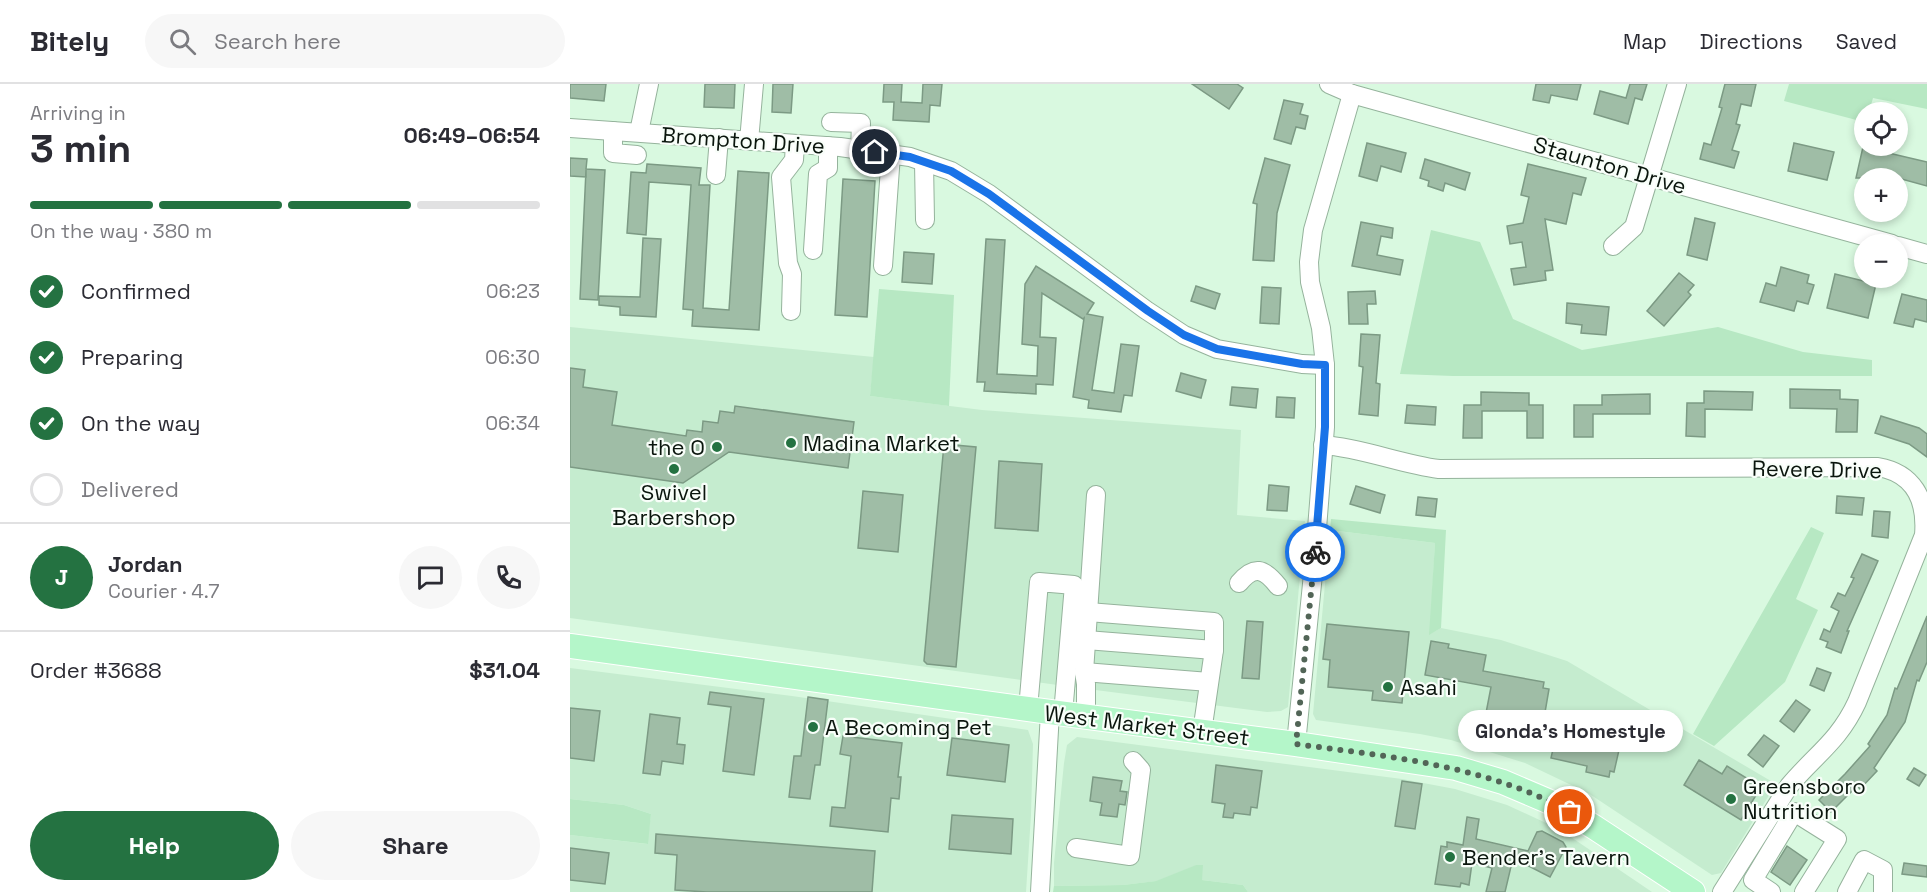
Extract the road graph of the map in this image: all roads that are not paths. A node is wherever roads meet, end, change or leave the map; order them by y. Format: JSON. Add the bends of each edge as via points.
{"nodes":[{"id":1,"x":649,"y":84,"type":"edge"},
{"id":2,"x":754,"y":84,"type":"edge"},
{"id":3,"x":1329,"y":84,"type":"edge"},
{"id":4,"x":1677,"y":84,"type":"edge"},
{"id":5,"x":1352,"y":94,"type":"junction"},
{"id":6,"x":831,"y":122,"type":"dead end"},
{"id":7,"x":570,"y":128,"type":"edge"},
{"id":8,"x":613,"y":131,"type":"junction"},
{"id":9,"x":639,"y":132,"type":"junction"},
{"id":10,"x":719,"y":138,"type":"junction"},
{"id":11,"x":749,"y":141,"type":"junction"},
{"id":12,"x":795,"y":144,"type":"junction"},
{"id":13,"x":828,"y":146,"type":"junction"},
{"id":14,"x":860,"y":150,"type":"junction"},
{"id":15,"x":891,"y":154,"type":"junction"},
{"id":16,"x":638,"y":155,"type":"dead end"},
{"id":17,"x":924,"y":162,"type":"junction"},
{"id":18,"x":716,"y":175,"type":"dead end"},
{"id":19,"x":1650,"y":176,"type":"junction"},
{"id":20,"x":925,"y":220,"type":"dead end"},
{"id":21,"x":1856,"y":234,"type":"edge"},
{"id":22,"x":1613,"y":246,"type":"dead end"},
{"id":23,"x":1908,"y":249,"type":"edge"},
{"id":24,"x":813,"y":250,"type":"dead end"},
{"id":25,"x":1927,"y":254,"type":"edge"},
{"id":26,"x":883,"y":266,"type":"dead end"},
{"id":27,"x":791,"y":311,"type":"dead end"},
{"id":28,"x":1325,"y":365,"type":"junction"},
{"id":29,"x":1323,"y":445,"type":"junction"},
{"id":30,"x":1096,"y":495,"type":"dead end"},
{"id":31,"x":1239,"y":583,"type":"dead end"},
{"id":32,"x":1278,"y":586,"type":"dead end"},
{"id":33,"x":1088,"y":612,"type":"junction"},
{"id":34,"x":1086,"y":640,"type":"junction"},
{"id":35,"x":570,"y":646,"type":"edge"},
{"id":36,"x":1214,"y":650,"type":"junction"},
{"id":37,"x":1084,"y":672,"type":"junction"},
{"id":38,"x":1209,"y":682,"type":"junction"},
{"id":39,"x":1057,"y":713,"type":"junction"},
{"id":40,"x":1202,"y":732,"type":"junction"},
{"id":41,"x":1296,"y":744,"type":"junction"},
{"id":42,"x":1133,"y":761,"type":"dead end"},
{"id":43,"x":1076,"y":848,"type":"dead end"},
{"id":44,"x":1040,"y":892,"type":"edge"},
{"id":45,"x":1694,"y":892,"type":"edge"},
{"id":46,"x":1722,"y":892,"type":"edge"},
{"id":47,"x":1771,"y":892,"type":"edge"},
{"id":48,"x":1804,"y":892,"type":"edge"},
{"id":49,"x":1847,"y":892,"type":"edge"},
{"id":50,"x":1883,"y":892,"type":"edge"}],
"edges":[{"from":1,"to":9,"type":"street"},
{"from":2,"to":11,"type":"street"},
{"from":3,"to":5,"type":"street","name":"Staunton Drive"},
{"from":4,"to":19,"type":"street"},
{"from":5,"to":19,"type":"street","name":"Staunton Drive"},
{"from":5,"to":28,"type":"street","via":[[1313,230],[1309,262]]},
{"from":6,"to":14,"type":"street","via":[[861,123]]},
{"from":7,"to":8,"type":"street","name":"Brompton Drive"},
{"from":8,"to":9,"type":"street","name":"Brompton Drive"},
{"from":8,"to":16,"type":"street","via":[[614,153]]},
{"from":9,"to":10,"type":"street","name":"Brompton Drive"},
{"from":10,"to":11,"type":"street","name":"Brompton Drive"},
{"from":10,"to":18,"type":"street"},
{"from":11,"to":12,"type":"street","name":"Brompton Drive"},
{"from":12,"to":13,"type":"street","name":"Brompton Drive"},
{"from":12,"to":27,"type":"street","via":[[794,160],[781,177],[792,274]]},
{"from":13,"to":14,"type":"street","name":"Brompton Drive"},
{"from":13,"to":24,"type":"street","via":[[828,168],[818,174]]},
{"from":14,"to":15,"type":"street","name":"Brompton Drive"},
{"from":15,"to":17,"type":"street","name":"Brompton Drive"},
{"from":15,"to":26,"type":"street"},
{"from":17,"to":20,"type":"street"},
{"from":17,"to":28,"type":"street","name":"Brompton Drive","via":[[951,171],[989,194],[1184,335],[1217,349]]},
{"from":19,"to":21,"type":"street","name":"Staunton Drive"},
{"from":19,"to":22,"type":"street","via":[[1635,226]]},
{"from":23,"to":25,"type":"street"},
{"from":28,"to":29,"type":"street"},
{"from":29,"to":41,"type":"street"},
{"from":29,"to":46,"type":"street","name":"Revere Drive","via":[[1439,469],[1878,467],[1910,481],[1925,509],[1924,535],[1849,720],[1789,786]]},
{"from":30,"to":33,"type":"street"},
{"from":31,"to":32,"type":"street","via":[[1252,571],[1258,571]]},
{"from":33,"to":34,"type":"street"},
{"from":33,"to":36,"type":"street","via":[[1214,622]]},
{"from":34,"to":36,"type":"street"},
{"from":34,"to":37,"type":"street"},
{"from":35,"to":39,"type":"main road","name":"West Market Street"},
{"from":36,"to":38,"type":"street"},
{"from":37,"to":38,"type":"street"},
{"from":37,"to":39,"type":"street","via":[[1086,684]]},
{"from":38,"to":40,"type":"street"},
{"from":39,"to":39,"type":"street","via":[[1039,582],[1074,585]]},
{"from":39,"to":40,"type":"main road","name":"West Market Street"},
{"from":39,"to":44,"type":"street"},
{"from":40,"to":41,"type":"main road","name":"West Market Street"},
{"from":41,"to":45,"type":"main road","name":"West Market Street","via":[[1432,764],[1503,782],[1582,819]]},
{"from":42,"to":43,"type":"street","via":[[1141,770],[1130,856]]},
{"from":47,"to":48,"type":"street","via":[[1753,880],[1794,812],[1837,839]]},
{"from":49,"to":50,"type":"street","via":[[1864,860],[1883,870]]}]}
